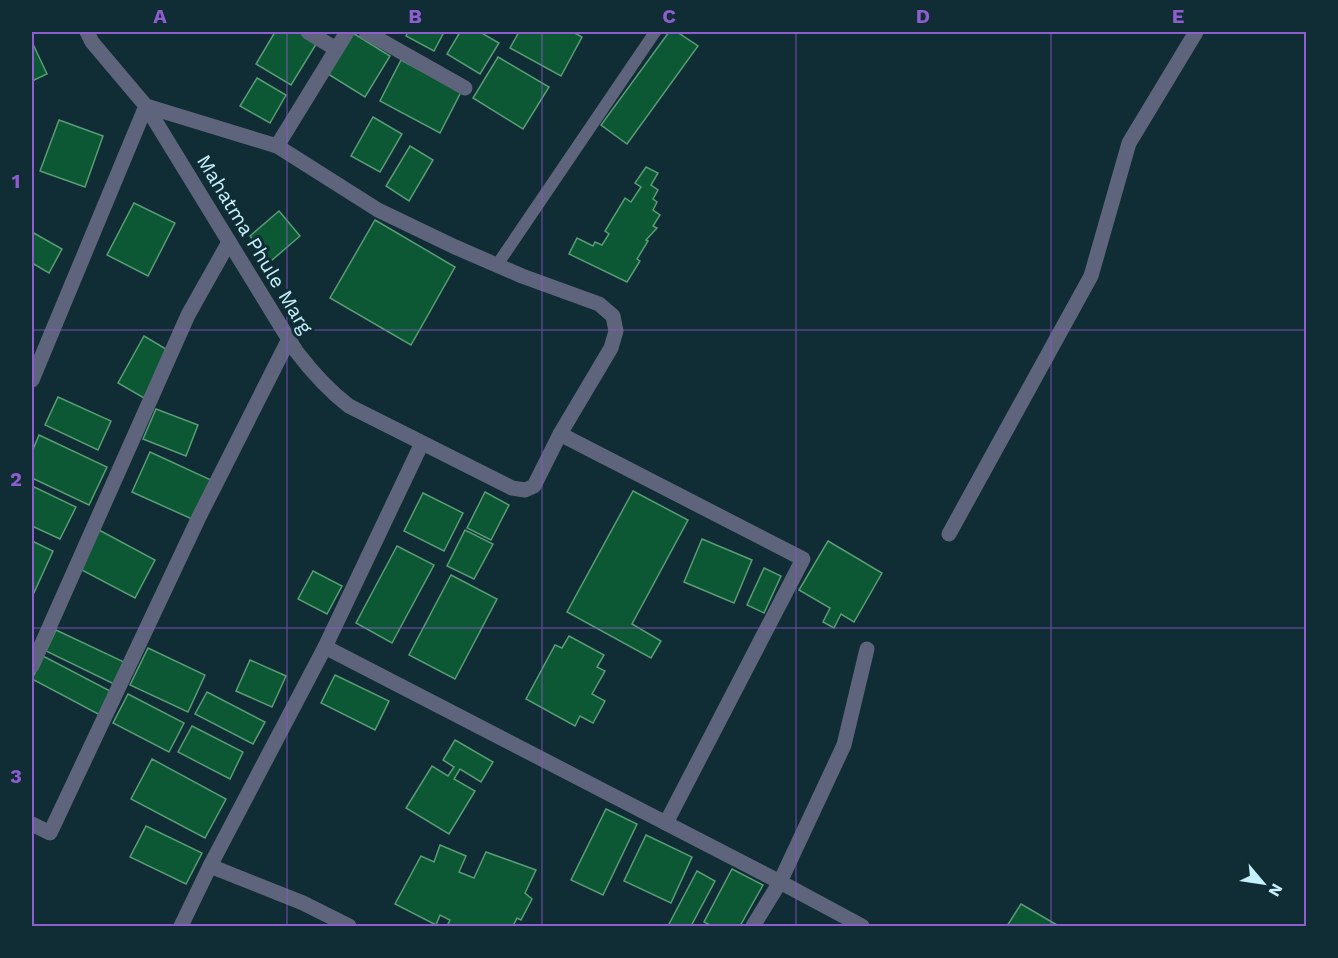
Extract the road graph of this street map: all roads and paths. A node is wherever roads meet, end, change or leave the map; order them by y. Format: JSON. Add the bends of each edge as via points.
{"nodes":[{"id":1,"x":87,"y":32,"type":"edge"},
{"id":2,"x":308,"y":32,"type":"edge"},
{"id":3,"x":346,"y":32,"type":"edge"},
{"id":4,"x":366,"y":32,"type":"edge"},
{"id":5,"x":655,"y":32,"type":"edge"},
{"id":6,"x":1196,"y":32,"type":"edge"},
{"id":7,"x":336,"y":49,"type":"junction"},
{"id":8,"x":465,"y":88,"type":"dead end"},
{"id":9,"x":146,"y":106,"type":"junction"},
{"id":10,"x":277,"y":146,"type":"junction"},
{"id":11,"x":229,"y":242,"type":"junction"},
{"id":12,"x":497,"y":265,"type":"junction"},
{"id":13,"x":289,"y":339,"type":"junction"},
{"id":14,"x":32,"y":380,"type":"edge"},
{"id":15,"x":560,"y":435,"type":"junction"},
{"id":16,"x":422,"y":443,"type":"junction"},
{"id":17,"x":949,"y":534,"type":"dead end"},
{"id":18,"x":325,"y":647,"type":"junction"},
{"id":19,"x":867,"y":649,"type":"dead end"},
{"id":20,"x":32,"y":666,"type":"edge"},
{"id":21,"x":666,"y":823,"type":"junction"},
{"id":22,"x":32,"y":824,"type":"edge"},
{"id":23,"x":210,"y":866,"type":"junction"},
{"id":24,"x":780,"y":882,"type":"junction"},
{"id":25,"x":181,"y":927,"type":"edge"},
{"id":26,"x":349,"y":927,"type":"edge"},
{"id":27,"x":753,"y":927,"type":"edge"},
{"id":28,"x":862,"y":927,"type":"edge"}],
"edges":[{"from":1,"to":9,"type":"street","name":"Mahatma Phule Marg"},
{"from":2,"to":7,"type":"street"},
{"from":3,"to":7,"type":"street"},
{"from":4,"to":8,"type":"street"},
{"from":5,"to":12,"type":"lane"},
{"from":6,"to":17,"type":"street","via":[[1129,144],[1091,276]]},
{"from":7,"to":10,"type":"street"},
{"from":9,"to":10,"type":"street"},
{"from":9,"to":11,"type":"street","name":"Mahatma Phule Marg"},
{"from":9,"to":14,"type":"street"},
{"from":10,"to":12,"type":"street","via":[[378,210]]},
{"from":11,"to":13,"type":"street","name":"Mahatma Phule Marg"},
{"from":11,"to":20,"type":"street","via":[[188,315]]},
{"from":12,"to":15,"type":"street","name":"Mahatma Phule Marg","via":[[599,304],[613,316],[616,331],[611,348]]},
{"from":13,"to":16,"type":"street","name":"Mahatma Phule Marg","via":[[311,372],[332,393],[349,406]]},
{"from":13,"to":22,"type":"street","via":[[50,833]]},
{"from":15,"to":16,"type":"street","name":"Mahatma Phule Marg","via":[[534,486],[525,490],[512,488]]},
{"from":15,"to":21,"type":"street","via":[[804,559]]},
{"from":16,"to":18,"type":"street"},
{"from":18,"to":21,"type":"street"},
{"from":18,"to":23,"type":"street"},
{"from":19,"to":24,"type":"street","via":[[844,745]]},
{"from":21,"to":24,"type":"street"},
{"from":23,"to":25,"type":"street"},
{"from":23,"to":26,"type":"street","via":[[303,903]]},
{"from":24,"to":27,"type":"street"},
{"from":24,"to":28,"type":"street"}]}
